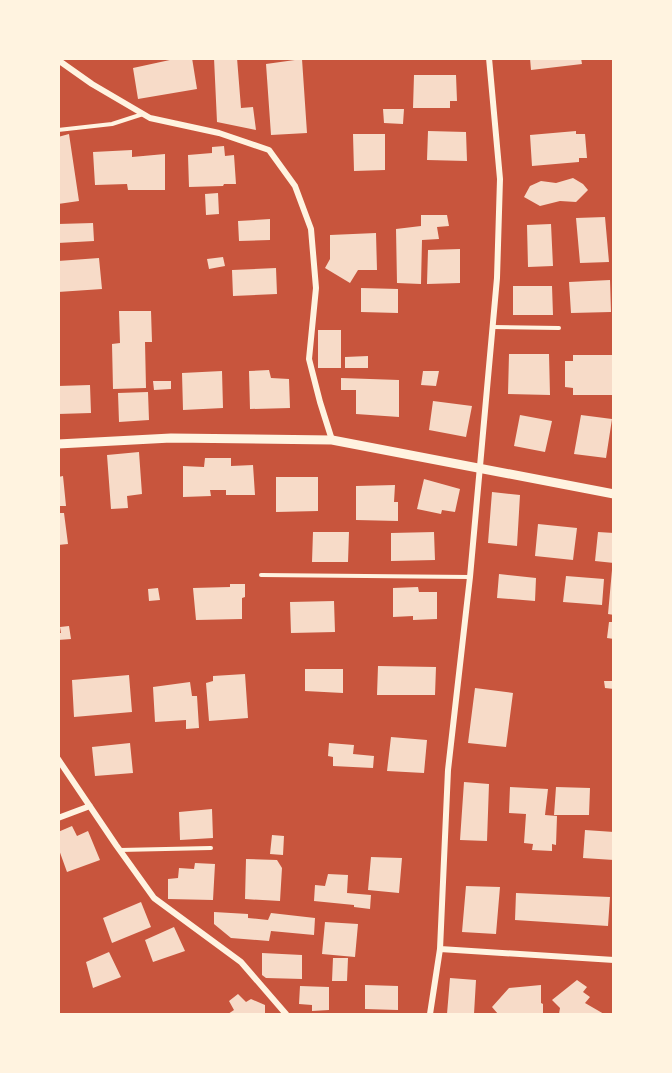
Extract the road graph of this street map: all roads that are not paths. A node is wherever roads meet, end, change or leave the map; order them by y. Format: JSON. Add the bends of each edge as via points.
{"nodes":[{"id":1,"x":489,"y":58,"type":"edge"},
{"id":2,"x":58,"y":60,"type":"edge"},
{"id":3,"x":143,"y":114,"type":"junction"},
{"id":4,"x":58,"y":130,"type":"edge"},
{"id":5,"x":493,"y":327,"type":"junction"},
{"id":6,"x":560,"y":328,"type":"dead end"},
{"id":7,"x":332,"y":440,"type":"junction"},
{"id":8,"x":58,"y":444,"type":"edge"},
{"id":9,"x":480,"y":469,"type":"junction"},
{"id":10,"x":614,"y":494,"type":"edge"},
{"id":11,"x":261,"y":575,"type":"dead end"},
{"id":12,"x":470,"y":577,"type":"junction"},
{"id":13,"x":58,"y":759,"type":"edge"},
{"id":14,"x":61,"y":767,"type":"edge"},
{"id":15,"x":90,"y":806,"type":"junction"},
{"id":16,"x":58,"y":818,"type":"edge"},
{"id":17,"x":211,"y":848,"type":"dead end"},
{"id":18,"x":120,"y":850,"type":"junction"},
{"id":19,"x":440,"y":949,"type":"junction"},
{"id":20,"x":614,"y":960,"type":"edge"},
{"id":21,"x":286,"y":1014,"type":"edge"},
{"id":22,"x":430,"y":1014,"type":"edge"}],
"edges":[{"from":1,"to":5,"type":"street","via":[[500,179]]},
{"from":2,"to":3,"type":"street"},
{"from":3,"to":4,"type":"lane","via":[[112,124]]},
{"from":3,"to":7,"type":"street","via":[[269,150],[295,186],[311,230],[316,288],[309,359]]},
{"from":5,"to":6,"type":"lane"},
{"from":5,"to":9,"type":"street"},
{"from":7,"to":8,"type":"street","via":[[171,438]]},
{"from":7,"to":9,"type":"street"},
{"from":9,"to":10,"type":"street"},
{"from":9,"to":12,"type":"street"},
{"from":11,"to":12,"type":"lane"},
{"from":12,"to":19,"type":"street","via":[[448,770]]},
{"from":13,"to":14,"type":"street"},
{"from":14,"to":15,"type":"street"},
{"from":15,"to":16,"type":"street"},
{"from":15,"to":18,"type":"street"},
{"from":17,"to":18,"type":"lane"},
{"from":18,"to":21,"type":"street","via":[[154,898],[241,962]]},
{"from":19,"to":20,"type":"street"},
{"from":19,"to":22,"type":"street"}]}
